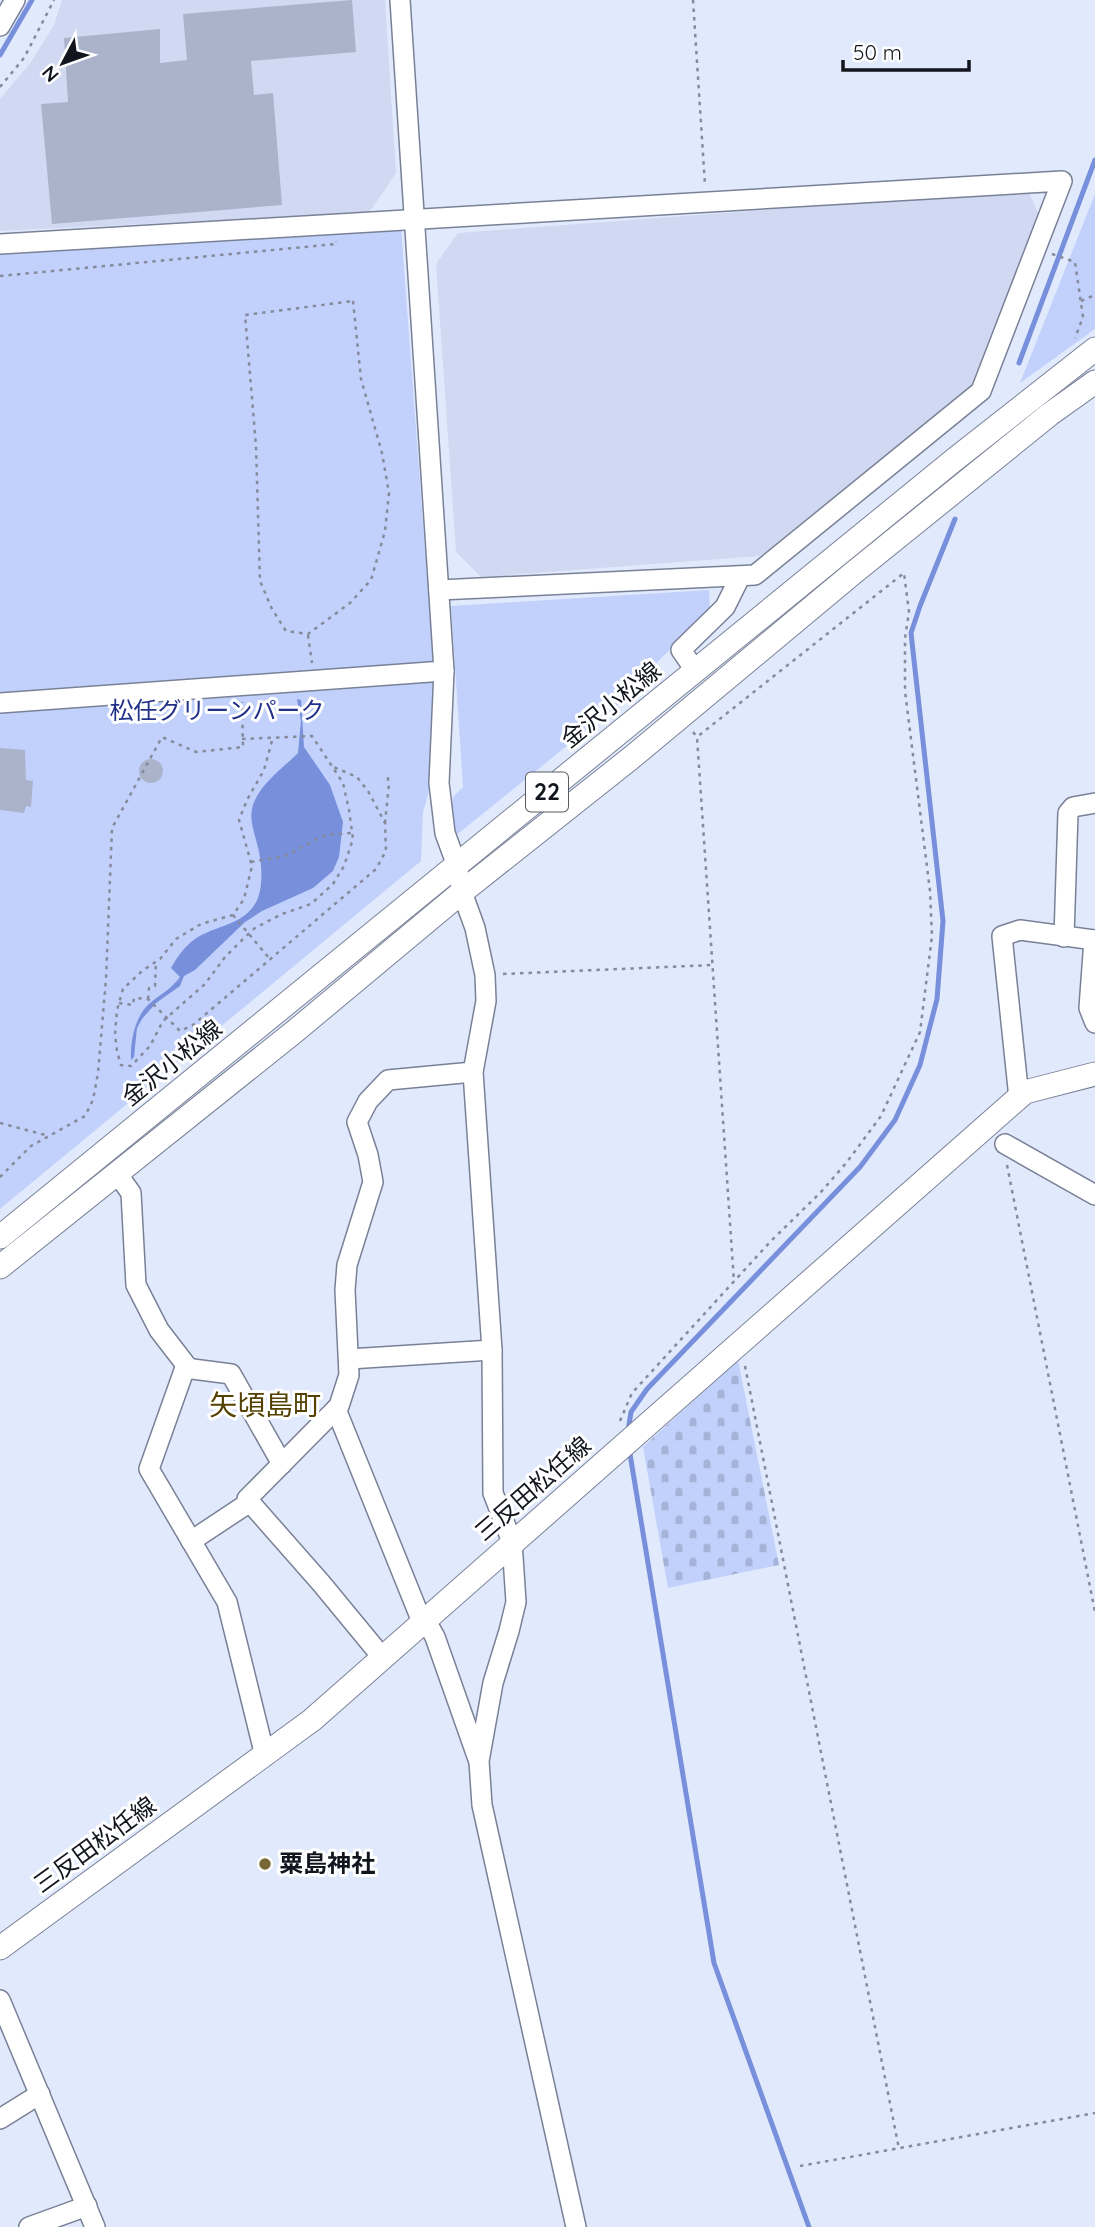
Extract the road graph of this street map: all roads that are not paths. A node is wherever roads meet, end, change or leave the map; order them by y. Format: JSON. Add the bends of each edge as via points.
{"nodes":[{"id":1,"x":15,"y":0,"type":"edge"},
{"id":2,"x":400,"y":0,"type":"edge"},
{"id":3,"x":0,"y":26,"type":"edge"},
{"id":4,"x":414,"y":218,"type":"junction"},
{"id":5,"x":0,"y":244,"type":"edge"},
{"id":6,"x":1095,"y":349,"type":"edge"},
{"id":7,"x":1094,"y":389,"type":"edge"},
{"id":8,"x":740,"y":577,"type":"junction"},
{"id":9,"x":439,"y":590,"type":"junction"},
{"id":10,"x":695,"y":670,"type":"junction"},
{"id":11,"x":444,"y":671,"type":"junction"},
{"id":12,"x":0,"y":703,"type":"edge"},
{"id":13,"x":1095,"y":803,"type":"edge"},
{"id":14,"x":457,"y":866,"type":"junction"},
{"id":15,"x":462,"y":892,"type":"junction"},
{"id":16,"x":1064,"y":937,"type":"junction"},
{"id":17,"x":1095,"y":940,"type":"edge"},
{"id":18,"x":1095,"y":1023,"type":"edge"},
{"id":19,"x":474,"y":1072,"type":"junction"},
{"id":20,"x":1095,"y":1074,"type":"edge"},
{"id":21,"x":1019,"y":1098,"type":"junction"},
{"id":22,"x":1005,"y":1144,"type":"road end"},
{"id":23,"x":116,"y":1172,"type":"junction"},
{"id":24,"x":1095,"y":1195,"type":"edge"},
{"id":25,"x":0,"y":1237,"type":"edge"},
{"id":26,"x":0,"y":1267,"type":"edge"},
{"id":27,"x":492,"y":1350,"type":"junction"},
{"id":28,"x":349,"y":1359,"type":"junction"},
{"id":29,"x":185,"y":1368,"type":"junction"},
{"id":30,"x":336,"y":1409,"type":"junction"},
{"id":31,"x":282,"y":1464,"type":"junction"},
{"id":32,"x":250,"y":1502,"type":"junction"},
{"id":33,"x":191,"y":1541,"type":"junction"},
{"id":34,"x":512,"y":1542,"type":"junction"},
{"id":35,"x":423,"y":1621,"type":"junction"},
{"id":36,"x":382,"y":1657,"type":"junction"},
{"id":37,"x":265,"y":1756,"type":"junction"},
{"id":38,"x":479,"y":1761,"type":"junction"},
{"id":39,"x":0,"y":1948,"type":"edge"},
{"id":40,"x":0,"y":2000,"type":"edge"},
{"id":41,"x":40,"y":2094,"type":"junction"},
{"id":42,"x":0,"y":2119,"type":"edge"},
{"id":43,"x":87,"y":2206,"type":"junction"},
{"id":44,"x":29,"y":2227,"type":"edge"},
{"id":45,"x":95,"y":2227,"type":"edge"},
{"id":46,"x":576,"y":2227,"type":"edge"}],
"edges":[{"from":1,"to":3,"type":"street"},
{"from":2,"to":4,"type":"street"},
{"from":4,"to":5,"type":"street"},
{"from":4,"to":8,"type":"street","via":[[1062,181],[981,390],[755,575]]},
{"from":4,"to":9,"type":"street"},
{"from":6,"to":10,"type":"main road","name":"金沢小松線","number":"22"},
{"from":7,"to":15,"type":"main road","name":"金沢小松線","number":"22","via":[[1050,414]]},
{"from":8,"to":9,"type":"street"},
{"from":8,"to":10,"type":"street","via":[[725,607],[681,650]]},
{"from":9,"to":11,"type":"street"},
{"from":10,"to":14,"type":"main road","name":"金沢小松線","number":"22"},
{"from":11,"to":12,"type":"street"},
{"from":11,"to":14,"type":"street","via":[[439,783],[445,834]]},
{"from":13,"to":16,"type":"street","via":[[1073,807],[1068,813]]},
{"from":14,"to":15,"type":"street"},
{"from":14,"to":25,"type":"main road","name":"金沢小松線","number":"22"},
{"from":15,"to":19,"type":"street","via":[[485,975],[486,1001]]},
{"from":15,"to":23,"type":"main road","name":"金沢小松線","number":"22"},
{"from":16,"to":17,"type":"street"},
{"from":16,"to":21,"type":"street","via":[[1020,930],[1002,936]]},
{"from":17,"to":18,"type":"street","via":[[1089,1007]]},
{"from":19,"to":27,"type":"street"},
{"from":19,"to":28,"type":"street","via":[[388,1080],[368,1101],[357,1122],[373,1182],[347,1265]]},
{"from":20,"to":21,"type":"main road","name":"三反田松任線","via":[[1025,1092]]},
{"from":21,"to":34,"type":"main road","name":"三反田松任線"},
{"from":22,"to":24,"type":"street"},
{"from":23,"to":26,"type":"main road","name":"金沢小松線","number":"22"},
{"from":23,"to":29,"type":"street","via":[[131,1193],[136,1285],[159,1331]]},
{"from":27,"to":28,"type":"street"},
{"from":27,"to":34,"type":"street","via":[[494,1493]]},
{"from":28,"to":30,"type":"street","via":[[349,1376]]},
{"from":29,"to":31,"type":"street","via":[[231,1374]]},
{"from":29,"to":33,"type":"street","via":[[149,1469]]},
{"from":30,"to":31,"type":"street"},
{"from":30,"to":35,"type":"street"},
{"from":31,"to":32,"type":"street","via":[[247,1499]]},
{"from":32,"to":33,"type":"street"},
{"from":32,"to":36,"type":"street"},
{"from":33,"to":37,"type":"street","via":[[227,1602]]},
{"from":34,"to":35,"type":"main road","name":"三反田松任線"},
{"from":34,"to":38,"type":"street","via":[[516,1602],[493,1683]]},
{"from":35,"to":36,"type":"main road","name":"三反田松任線"},
{"from":35,"to":38,"type":"street","via":[[435,1637]]},
{"from":36,"to":37,"type":"main road","name":"三反田松任線"},
{"from":37,"to":39,"type":"main road","name":"三反田松任線"},
{"from":38,"to":46,"type":"street","via":[[482,1805]]},
{"from":40,"to":41,"type":"street"},
{"from":41,"to":42,"type":"street"},
{"from":41,"to":43,"type":"street"},
{"from":43,"to":44,"type":"street"},
{"from":43,"to":45,"type":"street"}]}
